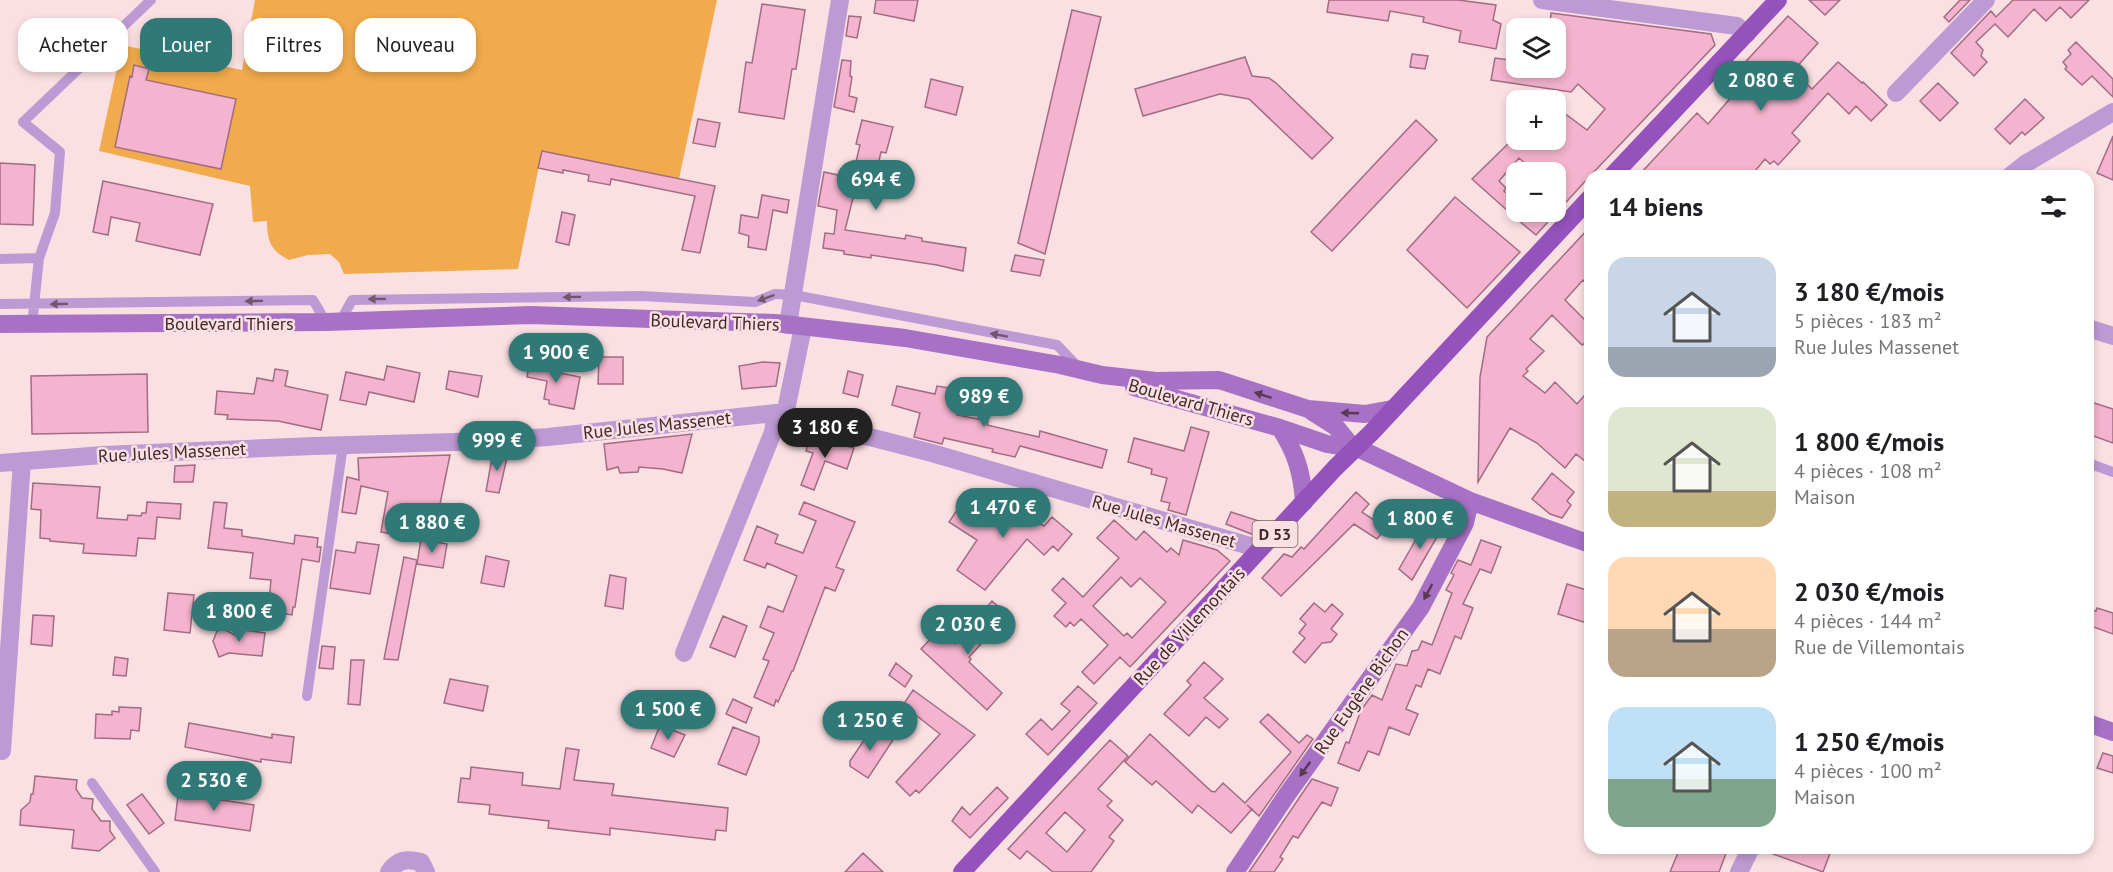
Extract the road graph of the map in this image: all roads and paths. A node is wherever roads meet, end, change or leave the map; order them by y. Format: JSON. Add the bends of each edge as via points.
{"nodes":[{"id":1,"x":151,"y":0,"type":"edge"},
{"id":2,"x":840,"y":0,"type":"edge"},
{"id":3,"x":1542,"y":0,"type":"edge"},
{"id":4,"x":1778,"y":0,"type":"edge"},
{"id":5,"x":1986,"y":0,"type":"edge"},
{"id":6,"x":1747,"y":33,"type":"junction"},
{"id":7,"x":1896,"y":93,"type":"dead end"},
{"id":8,"x":2113,"y":112,"type":"edge"},
{"id":9,"x":1618,"y":170,"type":"edge"},
{"id":10,"x":2018,"y":170,"type":"edge"},
{"id":11,"x":1584,"y":204,"type":"edge"},
{"id":12,"x":39,"y":258,"type":"junction"},
{"id":13,"x":0,"y":259,"type":"edge"},
{"id":14,"x":794,"y":295,"type":"junction"},
{"id":15,"x":0,"y":304,"type":"edge"},
{"id":16,"x":35,"y":305,"type":"junction"},
{"id":17,"x":333,"y":322,"type":"junction"},
{"id":18,"x":0,"y":324,"type":"edge"},
{"id":19,"x":32,"y":324,"type":"junction"},
{"id":20,"x":796,"y":326,"type":"junction"},
{"id":21,"x":2094,"y":330,"type":"edge"},
{"id":22,"x":2113,"y":336,"type":"edge"},
{"id":23,"x":1081,"y":371,"type":"junction"},
{"id":24,"x":1102,"y":375,"type":"junction"},
{"id":25,"x":1308,"y":409,"type":"junction"},
{"id":26,"x":1392,"y":410,"type":"junction"},
{"id":27,"x":780,"y":414,"type":"junction"},
{"id":28,"x":1280,"y":428,"type":"junction"},
{"id":29,"x":344,"y":445,"type":"junction"},
{"id":30,"x":1354,"y":449,"type":"junction"},
{"id":31,"x":22,"y":461,"type":"junction"},
{"id":32,"x":0,"y":463,"type":"edge"},
{"id":33,"x":2094,"y":465,"type":"edge"},
{"id":34,"x":2113,"y":472,"type":"edge"},
{"id":35,"x":1470,"y":501,"type":"junction"},
{"id":36,"x":1304,"y":502,"type":"junction"},
{"id":37,"x":1584,"y":542,"type":"edge"},
{"id":38,"x":1260,"y":549,"type":"junction"},
{"id":39,"x":684,"y":653,"type":"dead end"},
{"id":40,"x":307,"y":696,"type":"dead end"},
{"id":41,"x":2094,"y":725,"type":"edge"},
{"id":42,"x":2113,"y":732,"type":"edge"},
{"id":43,"x":2,"y":751,"type":"dead end"},
{"id":44,"x":92,"y":783,"type":"dead end"},
{"id":45,"x":1748,"y":854,"type":"edge"},
{"id":46,"x":155,"y":872,"type":"edge"},
{"id":47,"x":389,"y":872,"type":"edge"},
{"id":48,"x":426,"y":872,"type":"edge"},
{"id":49,"x":962,"y":872,"type":"edge"},
{"id":50,"x":1236,"y":872,"type":"edge"},
{"id":51,"x":1739,"y":872,"type":"edge"}],
"edges":[{"from":1,"to":12,"type":"lane","via":[[22,122],[60,152],[55,213]]},
{"from":2,"to":14,"type":"street"},
{"from":3,"to":6,"type":"street","via":[[1737,26]]},
{"from":4,"to":6,"type":"main road"},
{"from":5,"to":7,"type":"street"},
{"from":6,"to":9,"type":"main road"},
{"from":8,"to":10,"type":"street"},
{"from":11,"to":26,"type":"main road","name":"Rue de Villemontais","number":"D 53"},
{"from":12,"to":13,"type":"lane"},
{"from":12,"to":16,"type":"lane"},
{"from":14,"to":17,"type":"lane","one_way":true,"via":[[775,294],[755,302],[641,296],[352,300]]},
{"from":14,"to":20,"type":"street"},
{"from":23,"to":14,"type":"lane","one_way":true,"via":[[1056,345]]},
{"from":15,"to":16,"type":"lane"},
{"from":17,"to":16,"type":"lane","one_way":true,"via":[[313,300]]},
{"from":16,"to":19,"type":"lane"},
{"from":17,"to":19,"type":"main road","name":"Boulevard Thiers"},
{"from":17,"to":20,"type":"main road","name":"Boulevard Thiers","via":[[531,315]]},
{"from":18,"to":19,"type":"main road","name":"Boulevard Thiers"},
{"from":20,"to":23,"type":"main road","name":"Boulevard Thiers","via":[[905,338]]},
{"from":20,"to":27,"type":"street"},
{"from":21,"to":22,"type":"street"},
{"from":23,"to":24,"type":"main road","name":"Boulevard Thiers"},
{"from":25,"to":24,"type":"main road","name":"Boulevard Thiers","one_way":true,"via":[[1219,380],[1155,381]]},
{"from":24,"to":28,"type":"main road","name":"Boulevard Thiers"},
{"from":26,"to":25,"type":"main road","name":"Boulevard Thiers","one_way":true,"via":[[1365,414]]},
{"from":25,"to":30,"type":"main road","name":"Boulevard Thiers","via":[[1336,428]]},
{"from":26,"to":30,"type":"main road","name":"Rue de Villemontais","number":"D 53"},
{"from":27,"to":29,"type":"street","name":"Rue Jules Massenet","via":[[536,437]]},
{"from":27,"to":38,"type":"street","name":"Rue Jules Massenet","via":[[932,453]]},
{"from":27,"to":39,"type":"street"},
{"from":28,"to":30,"type":"main road","name":"Boulevard Thiers"},
{"from":28,"to":36,"type":"main road","via":[[1297,461]]},
{"from":29,"to":31,"type":"street","name":"Rue Jules Massenet"},
{"from":29,"to":40,"type":"lane"},
{"from":30,"to":35,"type":"main road"},
{"from":30,"to":36,"type":"main road","name":"Rue de Villemontais","number":"D 53"},
{"from":31,"to":32,"type":"street","name":"Rue Jules Massenet"},
{"from":31,"to":43,"type":"street"},
{"from":33,"to":34,"type":"lane"},
{"from":35,"to":37,"type":"main road"},
{"from":35,"to":50,"type":"main road","name":"Rue Eugène Bichon","one_way":true,"via":[[1465,524],[1421,607]]},
{"from":36,"to":38,"type":"main road","name":"Rue de Villemontais","number":"D 53"},
{"from":38,"to":49,"type":"main road","name":"Rue de Villemontais","number":"D 53"},
{"from":41,"to":42,"type":"main road"},
{"from":44,"to":46,"type":"lane"},
{"from":45,"to":51,"type":"street"},
{"from":47,"to":48,"type":"street","via":[[397,862],[410,859],[421,862]]}]}
